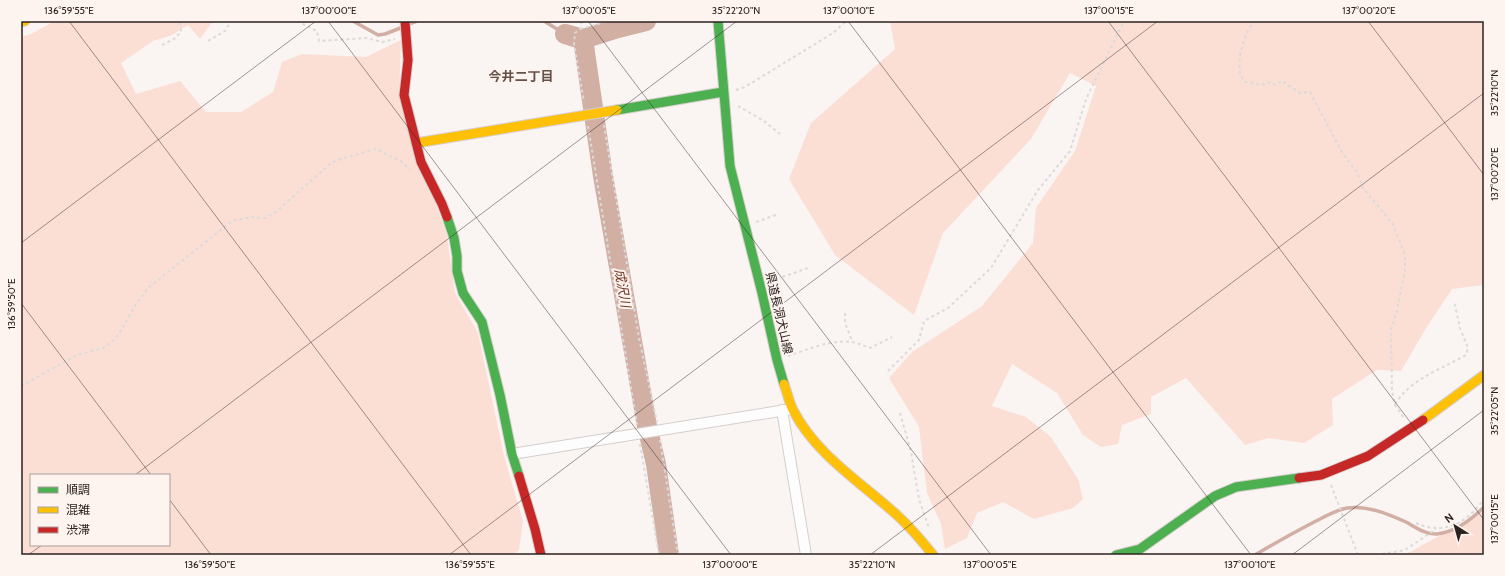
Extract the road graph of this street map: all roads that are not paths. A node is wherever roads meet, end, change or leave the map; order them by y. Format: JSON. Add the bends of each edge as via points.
{"nodes":[{"id":1,"x":25,"y":21,"type":"edge"},
{"id":2,"x":718,"y":21,"type":"edge"},
{"id":3,"x":21,"y":22,"type":"edge"},
{"id":4,"x":405,"y":22,"type":"edge"},
{"id":5,"x":723,"y":92,"type":"junction"},
{"id":6,"x":416,"y":143,"type":"junction"},
{"id":7,"x":1484,"y":375,"type":"edge"},
{"id":8,"x":787,"y":409,"type":"junction"},
{"id":9,"x":512,"y":454,"type":"junction"},
{"id":10,"x":541,"y":555,"type":"edge"},
{"id":11,"x":806,"y":555,"type":"edge"},
{"id":12,"x":932,"y":555,"type":"edge"},
{"id":13,"x":1116,"y":555,"type":"edge"}],
"edges":[{"from":1,"to":3,"type":"street"},
{"from":2,"to":5,"type":"street","name":"県道長洞犬山線"},
{"from":4,"to":6,"type":"street","via":[[408,60],[404,95]]},
{"from":5,"to":6,"type":"street"},
{"from":5,"to":8,"type":"street","name":"県道長洞犬山線","via":[[730,166],[778,360]]},
{"from":6,"to":9,"type":"street","via":[[421,162],[442,204],[454,238],[457,271],[463,293],[482,322]]},
{"from":7,"to":13,"type":"street","via":[[1368,456],[1326,474],[1236,487],[1215,496],[1140,549]]},
{"from":8,"to":9,"type":"street"},
{"from":8,"to":11,"type":"street"},
{"from":8,"to":12,"type":"street","name":"県道長洞犬山線","via":[[796,416],[818,445],[913,531]]},
{"from":9,"to":10,"type":"street"}]}
